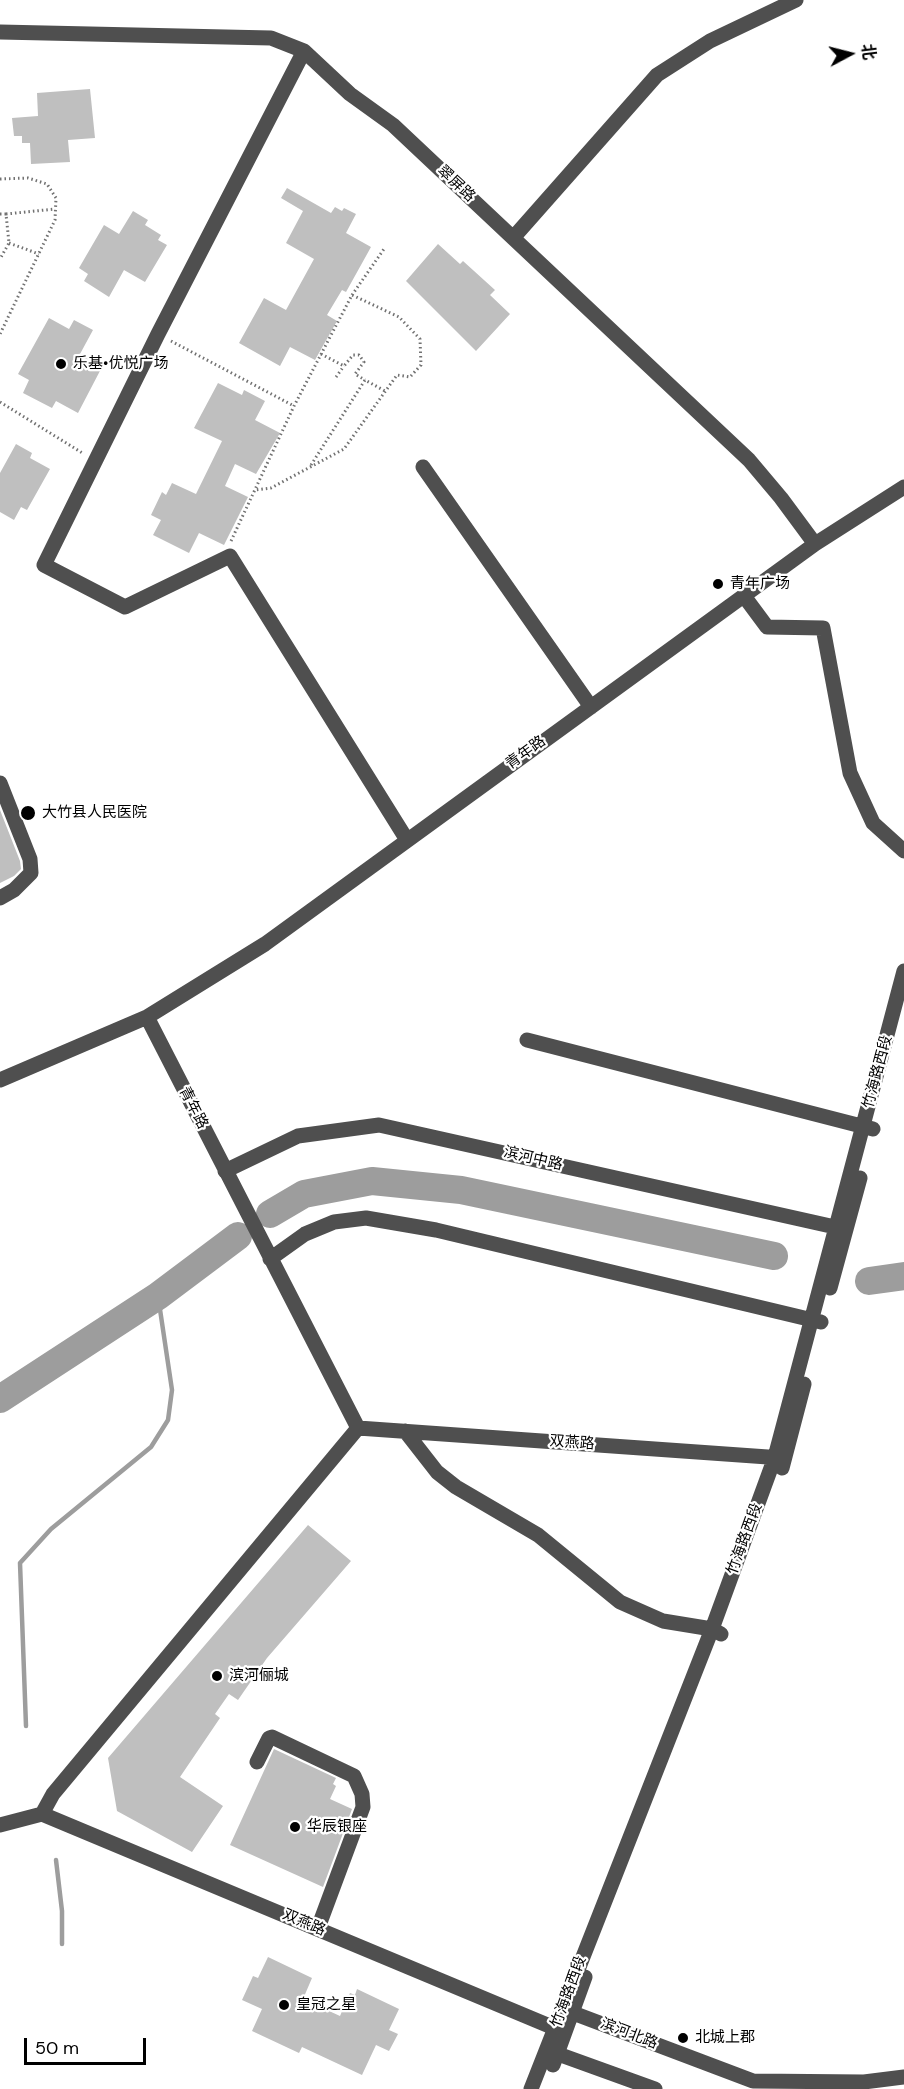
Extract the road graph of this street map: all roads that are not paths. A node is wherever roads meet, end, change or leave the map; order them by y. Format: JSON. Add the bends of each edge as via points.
{"nodes":[{"id":1,"x":796,"y":0,"type":"edge"},
{"id":2,"x":0,"y":32,"type":"edge"},
{"id":3,"x":304,"y":51,"type":"junction"},
{"id":4,"x":513,"y":238,"type":"junction"},
{"id":5,"x":423,"y":467,"type":"dead end"},
{"id":6,"x":904,"y":487,"type":"edge"},
{"id":7,"x":815,"y":544,"type":"junction"},
{"id":8,"x":744,"y":596,"type":"junction"},
{"id":9,"x":591,"y":707,"type":"junction"},
{"id":10,"x":0,"y":783,"type":"edge"},
{"id":11,"x":406,"y":840,"type":"junction"},
{"id":12,"x":904,"y":851,"type":"edge"},
{"id":13,"x":0,"y":898,"type":"edge"},
{"id":14,"x":904,"y":971,"type":"edge"},
{"id":15,"x":901,"y":1009,"type":"edge"},
{"id":16,"x":147,"y":1017,"type":"junction"},
{"id":17,"x":527,"y":1040,"type":"dead end"},
{"id":18,"x":0,"y":1080,"type":"edge"},
{"id":19,"x":869,"y":1128,"type":"junction"},
{"id":20,"x":225,"y":1171,"type":"junction"},
{"id":21,"x":841,"y":1228,"type":"junction"},
{"id":22,"x":270,"y":1259,"type":"junction"},
{"id":23,"x":816,"y":1321,"type":"junction"},
{"id":24,"x":358,"y":1428,"type":"junction"},
{"id":25,"x":405,"y":1431,"type":"junction"},
{"id":26,"x":780,"y":1458,"type":"junction"},
{"id":27,"x":717,"y":1631,"type":"junction"},
{"id":28,"x":257,"y":1762,"type":"dead end"},
{"id":29,"x":42,"y":1814,"type":"junction"},
{"id":30,"x":0,"y":1825,"type":"edge"},
{"id":31,"x":318,"y":1928,"type":"junction"},
{"id":32,"x":573,"y":2013,"type":"junction"},
{"id":33,"x":561,"y":2031,"type":"junction"},
{"id":34,"x":558,"y":2054,"type":"junction"},
{"id":35,"x":904,"y":2077,"type":"edge"},
{"id":36,"x":531,"y":2089,"type":"edge"},
{"id":37,"x":542,"y":2089,"type":"edge"},
{"id":38,"x":655,"y":2089,"type":"edge"}],
"edges":[{"from":1,"to":4,"type":"street","via":[[710,41],[657,75]]},
{"from":2,"to":3,"type":"street","name":"翠屏路","via":[[271,38]]},
{"from":3,"to":4,"type":"street","name":"翠屏路","via":[[350,94],[393,125]]},
{"from":3,"to":11,"type":"street","via":[[44,565],[125,607],[230,556]]},
{"from":4,"to":7,"type":"street","name":"翠屏路","via":[[749,460]]},
{"from":5,"to":9,"type":"street"},
{"from":6,"to":7,"type":"street","name":"青年路"},
{"from":7,"to":8,"type":"street","name":"青年路"},
{"from":8,"to":9,"type":"street","name":"青年路"},
{"from":8,"to":12,"type":"street","via":[[767,627],[823,628],[850,773],[873,823]]},
{"from":9,"to":11,"type":"street","name":"青年路"},
{"from":10,"to":13,"type":"street","via":[[30,859],[31,873]]},
{"from":11,"to":16,"type":"street","name":"青年路","via":[[265,944]]},
{"from":14,"to":15,"type":"street","name":"竹海路西段"},
{"from":15,"to":19,"type":"street","name":"竹海路西段"},
{"from":16,"to":18,"type":"street","name":"青年路"},
{"from":16,"to":20,"type":"street","name":"青年路"},
{"from":17,"to":19,"type":"street"},
{"from":19,"to":21,"type":"street","name":"竹海路西段"},
{"from":20,"to":21,"type":"street","name":"滨河中路","via":[[298,1136],[379,1125]]},
{"from":20,"to":22,"type":"street","name":"青年路"},
{"from":21,"to":23,"type":"street","name":"竹海路西段"},
{"from":22,"to":23,"type":"street","via":[[304,1234],[334,1222],[366,1218],[436,1230]]},
{"from":22,"to":24,"type":"street"},
{"from":23,"to":26,"type":"street","name":"竹海路西段"},
{"from":24,"to":25,"type":"street","name":"双燕路"},
{"from":24,"to":29,"type":"street","via":[[60,1785]]},
{"from":25,"to":26,"type":"street","name":"双燕路"},
{"from":25,"to":27,"type":"street","via":[[437,1472],[538,1535],[620,1602],[663,1621]]},
{"from":26,"to":27,"type":"street","name":"竹海路西段"},
{"from":27,"to":32,"type":"street","name":"竹海路西段"},
{"from":27,"to":33,"type":"street","name":"竹海路西段"},
{"from":28,"to":31,"type":"street","via":[[272,1737],[354,1776],[362,1794],[363,1807]]},
{"from":29,"to":30,"type":"street"},
{"from":29,"to":31,"type":"street","name":"双燕路"},
{"from":31,"to":33,"type":"street","name":"双燕路"},
{"from":32,"to":33,"type":"street"},
{"from":32,"to":35,"type":"street","name":"滨河北路","via":[[753,2081],[864,2082]]},
{"from":33,"to":34,"type":"street"},
{"from":33,"to":36,"type":"street","name":"竹海路西段"},
{"from":34,"to":37,"type":"street"},
{"from":34,"to":38,"type":"street"}]}
